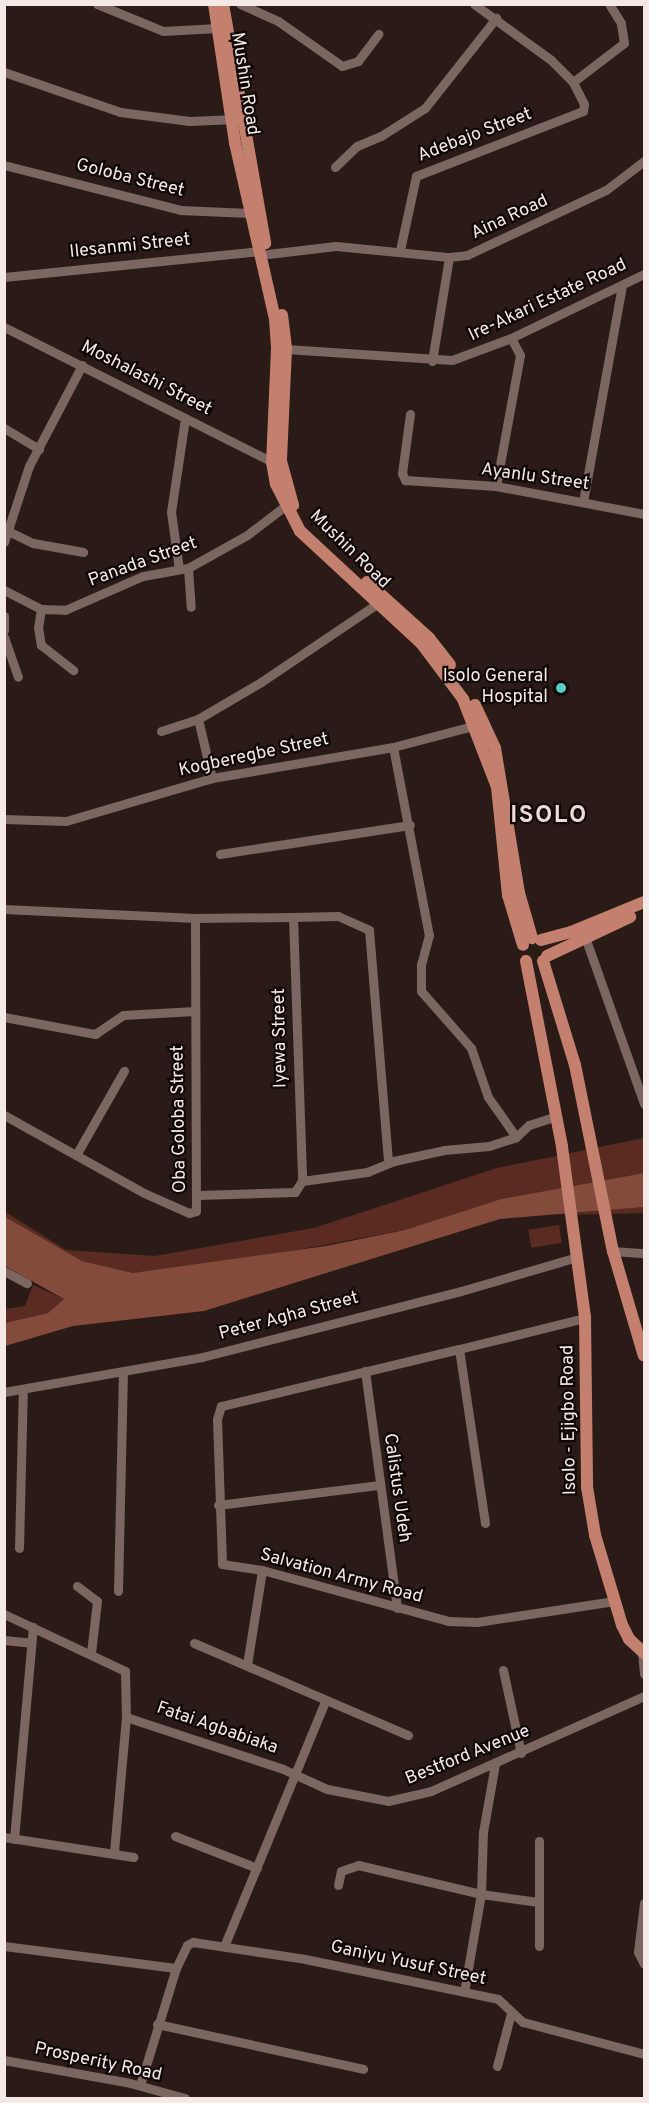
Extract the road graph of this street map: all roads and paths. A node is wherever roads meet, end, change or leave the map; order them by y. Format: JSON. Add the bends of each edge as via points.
{"nodes":[{"id":1,"x":97,"y":4,"type":"edge"},
{"id":2,"x":214,"y":4,"type":"edge"},
{"id":3,"x":223,"y":4,"type":"edge"},
{"id":4,"x":240,"y":4,"type":"edge"},
{"id":5,"x":474,"y":4,"type":"edge"},
{"id":6,"x":609,"y":4,"type":"edge"},
{"id":7,"x":496,"y":18,"type":"junction"},
{"id":8,"x":218,"y":28,"type":"junction"},
{"id":9,"x":378,"y":34,"type":"dead end"},
{"id":10,"x":4,"y":72,"type":"edge"},
{"id":11,"x":573,"y":82,"type":"junction"},
{"id":12,"x":237,"y":119,"type":"junction"},
{"id":13,"x":645,"y":162,"type":"edge"},
{"id":14,"x":4,"y":165,"type":"edge"},
{"id":15,"x":335,"y":167,"type":"dead end"},
{"id":16,"x":249,"y":213,"type":"junction"},
{"id":17,"x":400,"y":250,"type":"junction"},
{"id":18,"x":263,"y":252,"type":"junction"},
{"id":19,"x":449,"y":257,"type":"junction"},
{"id":20,"x":645,"y":274,"type":"edge"},
{"id":21,"x":4,"y":276,"type":"edge"},
{"id":22,"x":622,"y":285,"type":"junction"},
{"id":23,"x":4,"y":327,"type":"edge"},
{"id":24,"x":511,"y":338,"type":"junction"},
{"id":25,"x":286,"y":349,"type":"junction"},
{"id":26,"x":432,"y":361,"type":"junction"},
{"id":27,"x":82,"y":365,"type":"junction"},
{"id":28,"x":410,"y":414,"type":"dead end"},
{"id":29,"x":185,"y":418,"type":"junction"},
{"id":30,"x":4,"y":428,"type":"edge"},
{"id":31,"x":39,"y":449,"type":"junction"},
{"id":32,"x":272,"y":462,"type":"junction"},
{"id":33,"x":496,"y":486,"type":"junction"},
{"id":34,"x":583,"y":501,"type":"junction"},
{"id":35,"x":285,"y":506,"type":"junction"},
{"id":36,"x":645,"y":514,"type":"edge"},
{"id":37,"x":8,"y":531,"type":"junction"},
{"id":38,"x":4,"y":542,"type":"edge"},
{"id":39,"x":82,"y":552,"type":"dead end"},
{"id":40,"x":184,"y":568,"type":"junction"},
{"id":41,"x":4,"y":590,"type":"edge"},
{"id":42,"x":378,"y":603,"type":"junction"},
{"id":43,"x":191,"y":607,"type":"dead end"},
{"id":44,"x":41,"y":609,"type":"junction"},
{"id":45,"x":4,"y":616,"type":"edge"},
{"id":46,"x":4,"y":630,"type":"edge"},
{"id":47,"x":4,"y":637,"type":"edge"},
{"id":48,"x":74,"y":670,"type":"dead end"},
{"id":49,"x":18,"y":677,"type":"dead end"},
{"id":50,"x":198,"y":719,"type":"junction"},
{"id":51,"x":476,"y":725,"type":"junction"},
{"id":52,"x":161,"y":731,"type":"dead end"},
{"id":53,"x":393,"y":747,"type":"junction"},
{"id":54,"x":212,"y":778,"type":"junction"},
{"id":55,"x":4,"y":819,"type":"edge"},
{"id":56,"x":410,"y":825,"type":"junction"},
{"id":57,"x":220,"y":854,"type":"dead end"},
{"id":58,"x":645,"y":902,"type":"edge"},
{"id":59,"x":4,"y":909,"type":"edge"},
{"id":60,"x":645,"y":910,"type":"edge"},
{"id":61,"x":293,"y":917,"type":"junction"},
{"id":62,"x":195,"y":918,"type":"junction"},
{"id":63,"x":585,"y":937,"type":"junction"},
{"id":64,"x":532,"y":941,"type":"junction"},
{"id":65,"x":545,"y":959,"type":"junction"},
{"id":66,"x":526,"y":961,"type":"junction"},
{"id":67,"x":195,"y":1011,"type":"junction"},
{"id":68,"x":4,"y":1017,"type":"edge"},
{"id":69,"x":124,"y":1071,"type":"dead end"},
{"id":70,"x":645,"y":1104,"type":"edge"},
{"id":71,"x":4,"y":1115,"type":"edge"},
{"id":72,"x":556,"y":1116,"type":"junction"},
{"id":73,"x":516,"y":1137,"type":"junction"},
{"id":74,"x":76,"y":1155,"type":"junction"},
{"id":75,"x":388,"y":1163,"type":"junction"},
{"id":76,"x":302,"y":1181,"type":"junction"},
{"id":77,"x":198,"y":1195,"type":"junction"},
{"id":78,"x":613,"y":1246,"type":"junction"},
{"id":79,"x":576,"y":1252,"type":"junction"},
{"id":80,"x":645,"y":1253,"type":"edge"},
{"id":81,"x":4,"y":1272,"type":"edge"},
{"id":82,"x":27,"y":1283,"type":"dead end"},
{"id":83,"x":585,"y":1318,"type":"junction"},
{"id":84,"x":459,"y":1349,"type":"junction"},
{"id":85,"x":645,"y":1356,"type":"edge"},
{"id":86,"x":365,"y":1371,"type":"junction"},
{"id":87,"x":123,"y":1374,"type":"junction"},
{"id":88,"x":23,"y":1389,"type":"junction"},
{"id":89,"x":4,"y":1392,"type":"edge"},
{"id":90,"x":378,"y":1485,"type":"junction"},
{"id":91,"x":218,"y":1505,"type":"junction"},
{"id":92,"x":484,"y":1523,"type":"dead end"},
{"id":93,"x":19,"y":1548,"type":"dead end"},
{"id":94,"x":262,"y":1570,"type":"junction"},
{"id":95,"x":77,"y":1586,"type":"dead end"},
{"id":96,"x":118,"y":1591,"type":"dead end"},
{"id":97,"x":614,"y":1601,"type":"junction"},
{"id":98,"x":397,"y":1608,"type":"junction"},
{"id":99,"x":4,"y":1614,"type":"edge"},
{"id":100,"x":33,"y":1626,"type":"junction"},
{"id":101,"x":4,"y":1640,"type":"edge"},
{"id":102,"x":31,"y":1643,"type":"junction"},
{"id":103,"x":194,"y":1643,"type":"dead end"},
{"id":104,"x":643,"y":1652,"type":"edge"},
{"id":105,"x":91,"y":1653,"type":"junction"},
{"id":106,"x":247,"y":1665,"type":"junction"},
{"id":107,"x":503,"y":1670,"type":"dead end"},
{"id":108,"x":645,"y":1674,"type":"edge"},
{"id":109,"x":645,"y":1696,"type":"edge"},
{"id":110,"x":325,"y":1701,"type":"junction"},
{"id":111,"x":126,"y":1717,"type":"junction"},
{"id":112,"x":408,"y":1735,"type":"dead end"},
{"id":113,"x":521,"y":1753,"type":"junction"},
{"id":114,"x":495,"y":1764,"type":"junction"},
{"id":115,"x":297,"y":1777,"type":"junction"},
{"id":116,"x":175,"y":1836,"type":"dead end"},
{"id":117,"x":9,"y":1838,"type":"edge"},
{"id":118,"x":539,"y":1841,"type":"dead end"},
{"id":119,"x":114,"y":1852,"type":"junction"},
{"id":120,"x":133,"y":1857,"type":"dead end"},
{"id":121,"x":258,"y":1868,"type":"junction"},
{"id":122,"x":338,"y":1885,"type":"dead end"},
{"id":123,"x":481,"y":1894,"type":"junction"},
{"id":124,"x":538,"y":1902,"type":"junction"},
{"id":125,"x":645,"y":1903,"type":"edge"},
{"id":126,"x":225,"y":1944,"type":"junction"},
{"id":127,"x":4,"y":1946,"type":"edge"},
{"id":128,"x":539,"y":1946,"type":"dead end"},
{"id":129,"x":645,"y":1964,"type":"edge"},
{"id":130,"x":176,"y":1968,"type":"junction"},
{"id":131,"x":464,"y":1992,"type":"junction"},
{"id":132,"x":511,"y":2013,"type":"junction"},
{"id":133,"x":157,"y":2024,"type":"junction"},
{"id":134,"x":645,"y":2054,"type":"edge"},
{"id":135,"x":4,"y":2060,"type":"edge"},
{"id":136,"x":497,"y":2066,"type":"dead end"},
{"id":137,"x":363,"y":2069,"type":"dead end"},
{"id":138,"x":140,"y":2085,"type":"junction"},
{"id":139,"x":185,"y":2098,"type":"edge"}],
"edges":[{"from":1,"to":8,"type":"street","via":[[163,31]]},
{"from":2,"to":8,"type":"main road","name":"Mushin Road"},
{"from":3,"to":12,"type":"main road","name":"Mushin Road"},
{"from":4,"to":9,"type":"street","via":[[278,21],[342,66],[358,61]]},
{"from":5,"to":7,"type":"street"},
{"from":6,"to":11,"type":"street","via":[[621,23],[624,43]]},
{"from":7,"to":11,"type":"street"},
{"from":7,"to":15,"type":"street","via":[[425,108],[357,146]]},
{"from":8,"to":12,"type":"main road","name":"Mushin Road"},
{"from":10,"to":12,"type":"street","via":[[120,112],[189,121]]},
{"from":11,"to":17,"type":"street","name":"Adebajo Street","via":[[584,111],[416,176]]},
{"from":12,"to":16,"type":"main road","name":"Mushin Road"},
{"from":12,"to":18,"type":"main road","name":"Mushin Road"},
{"from":13,"to":19,"type":"street","name":"Aina Road","via":[[606,190],[486,249]]},
{"from":14,"to":16,"type":"street","name":"Goloba Street","via":[[180,210]]},
{"from":16,"to":18,"type":"main road","name":"Mushin Road"},
{"from":17,"to":18,"type":"street","name":"Aina Road","via":[[336,246]]},
{"from":17,"to":19,"type":"street","name":"Aina Road"},
{"from":18,"to":21,"type":"street","name":"Ilesanmi Street"},
{"from":18,"to":25,"type":"main road","name":"Mushin Road"},
{"from":18,"to":32,"type":"main road","name":"Mushin Road","via":[[277,349]]},
{"from":19,"to":26,"type":"street"},
{"from":20,"to":22,"type":"street","name":"Ire-Akari Estate Road"},
{"from":22,"to":24,"type":"street","name":"Ire-Akari Estate Road"},
{"from":22,"to":34,"type":"street"},
{"from":23,"to":27,"type":"street","name":"Moshalashi Street"},
{"from":24,"to":26,"type":"street","name":"Ire-Akari Estate Road","via":[[468,357]]},
{"from":24,"to":33,"type":"street","via":[[520,355]]},
{"from":25,"to":26,"type":"street","name":"Ire-Akari Estate Road"},
{"from":25,"to":64,"type":"main road","name":"Mushin Road","via":[[281,461],[291,500],[307,527],[325,545],[429,638],[469,696],[495,748],[510,820],[519,893]]},
{"from":27,"to":29,"type":"street","name":"Moshalashi Street"},
{"from":27,"to":31,"type":"street"},
{"from":28,"to":33,"type":"street","name":"Ayanlu Street","via":[[402,474],[405,480],[420,484]]},
{"from":29,"to":32,"type":"street","name":"Moshalashi Street"},
{"from":29,"to":40,"type":"street","via":[[171,512]]},
{"from":30,"to":31,"type":"street"},
{"from":31,"to":37,"type":"street","via":[[15,503]]},
{"from":32,"to":35,"type":"main road","name":"Mushin Road"},
{"from":33,"to":34,"type":"street","name":"Ayanlu Street"},
{"from":34,"to":36,"type":"street","name":"Ayanlu Street"},
{"from":35,"to":40,"type":"street","name":"Panada Street","via":[[248,535]]},
{"from":35,"to":42,"type":"main road","name":"Mushin Road","via":[[300,531]]},
{"from":37,"to":38,"type":"street"},
{"from":37,"to":39,"type":"street","via":[[33,543]]},
{"from":40,"to":43,"type":"street"},
{"from":40,"to":44,"type":"street","name":"Panada Street","via":[[142,576],[65,610]]},
{"from":41,"to":44,"type":"street","name":"Panada Street"},
{"from":42,"to":50,"type":"street","via":[[302,657]]},
{"from":42,"to":51,"type":"main road","name":"Mushin Road","via":[[444,669]]},
{"from":44,"to":48,"type":"street","via":[[40,643]]},
{"from":45,"to":46,"type":"street"},
{"from":47,"to":49,"type":"street"},
{"from":50,"to":52,"type":"street"},
{"from":50,"to":54,"type":"street"},
{"from":51,"to":53,"type":"street","name":"Kogberegbe Street"},
{"from":51,"to":64,"type":"main road","name":"Mushin Road","via":[[497,788],[508,895]]},
{"from":53,"to":54,"type":"street","name":"Kogberegbe Street"},
{"from":53,"to":56,"type":"street"},
{"from":54,"to":55,"type":"street","name":"Kogberegbe Street","via":[[66,821]]},
{"from":56,"to":57,"type":"street"},
{"from":56,"to":73,"type":"street","via":[[417,886],[429,934],[421,964],[421,991],[471,1048],[489,1097]]},
{"from":58,"to":64,"type":"main road","via":[[571,932]]},
{"from":59,"to":62,"type":"street"},
{"from":60,"to":63,"type":"main road"},
{"from":61,"to":62,"type":"street"},
{"from":61,"to":75,"type":"street","via":[[338,916],[369,930]]},
{"from":61,"to":76,"type":"street","name":"Iyewa Street"},
{"from":62,"to":67,"type":"street","name":"Oba Goloba Street"},
{"from":63,"to":65,"type":"main road"},
{"from":63,"to":70,"type":"street"},
{"from":64,"to":65,"type":"main road","via":[[546,945]]},
{"from":64,"to":66,"type":"main road"},
{"from":65,"to":66,"type":"main road","via":[[536,964]]},
{"from":65,"to":78,"type":"main road","via":[[575,1065]]},
{"from":66,"to":72,"type":"main road"},
{"from":67,"to":68,"type":"street","via":[[123,1015],[95,1034]]},
{"from":67,"to":77,"type":"street","name":"Oba Goloba Street"},
{"from":69,"to":74,"type":"street"},
{"from":71,"to":74,"type":"street","name":"Oba Goloba Street"},
{"from":72,"to":73,"type":"street","via":[[529,1125]]},
{"from":72,"to":79,"type":"main road","name":"Isolo - Ejigbo Road"},
{"from":73,"to":75,"type":"street","via":[[489,1146],[444,1150]]},
{"from":74,"to":77,"type":"street","name":"Oba Goloba Street","via":[[189,1213],[196,1211]]},
{"from":75,"to":76,"type":"street","via":[[367,1172]]},
{"from":76,"to":77,"type":"street","via":[[295,1192]]},
{"from":78,"to":80,"type":"street"},
{"from":78,"to":85,"type":"main road"},
{"from":79,"to":83,"type":"main road","name":"Isolo - Ejigbo Road"},
{"from":79,"to":87,"type":"street","name":"Peter Agha Street","via":[[461,1291]]},
{"from":81,"to":82,"type":"street"},
{"from":83,"to":84,"type":"street"},
{"from":83,"to":97,"type":"main road","name":"Isolo - Ejigbo Road","via":[[587,1487],[597,1544]]},
{"from":84,"to":86,"type":"street"},
{"from":84,"to":92,"type":"street"},
{"from":86,"to":90,"type":"street","name":"Calistus Udeh"},
{"from":86,"to":91,"type":"street","name":"Salvation Army Road","via":[[221,1406],[217,1419]]},
{"from":87,"to":88,"type":"street","name":"Peter Agha Street"},
{"from":87,"to":96,"type":"street"},
{"from":88,"to":89,"type":"street","name":"Peter Agha Street"},
{"from":88,"to":93,"type":"street"},
{"from":90,"to":91,"type":"street"},
{"from":90,"to":98,"type":"street","name":"Calistus Udeh"},
{"from":91,"to":94,"type":"street","name":"Salvation Army Road","via":[[222,1564]]},
{"from":94,"to":98,"type":"street","name":"Salvation Army Road"},
{"from":94,"to":106,"type":"street"},
{"from":95,"to":105,"type":"street","via":[[97,1601]]},
{"from":97,"to":98,"type":"street","name":"Salvation Army Road","via":[[477,1622],[448,1622]]},
{"from":97,"to":104,"type":"main road","name":"Isolo - Ejigbo Road","via":[[629,1640]]},
{"from":99,"to":100,"type":"street"},
{"from":100,"to":102,"type":"street"},
{"from":100,"to":105,"type":"street"},
{"from":101,"to":102,"type":"street"},
{"from":102,"to":117,"type":"street"},
{"from":103,"to":106,"type":"street"},
{"from":104,"to":108,"type":"street"},
{"from":105,"to":111,"type":"street","via":[[125,1671]]},
{"from":106,"to":110,"type":"street"},
{"from":107,"to":113,"type":"street"},
{"from":109,"to":113,"type":"street","name":"Bestford Avenue"},
{"from":110,"to":112,"type":"street"},
{"from":110,"to":115,"type":"street"},
{"from":111,"to":115,"type":"street","name":"Fatai Agbabiaka","via":[[165,1727]]},
{"from":111,"to":119,"type":"street"},
{"from":113,"to":114,"type":"street","name":"Bestford Avenue"},
{"from":114,"to":115,"type":"street","name":"Bestford Avenue","via":[[431,1791],[388,1802],[327,1789]]},
{"from":114,"to":123,"type":"street","via":[[483,1832]]},
{"from":115,"to":121,"type":"street"},
{"from":116,"to":121,"type":"street"},
{"from":117,"to":119,"type":"street"},
{"from":118,"to":124,"type":"street"},
{"from":119,"to":120,"type":"street"},
{"from":121,"to":126,"type":"street"},
{"from":122,"to":123,"type":"street","via":[[341,1871],[358,1865]]},
{"from":123,"to":124,"type":"street"},
{"from":123,"to":131,"type":"street"},
{"from":124,"to":128,"type":"street"},
{"from":125,"to":129,"type":"street","via":[[638,1952]]},
{"from":126,"to":130,"type":"street","name":"Ganiyu Yusuf Street","via":[[193,1942],[187,1945]]},
{"from":126,"to":131,"type":"street","name":"Ganiyu Yusuf Street"},
{"from":127,"to":130,"type":"street"},
{"from":130,"to":133,"type":"street"},
{"from":131,"to":132,"type":"street","name":"Ganiyu Yusuf Street","via":[[498,2000]]},
{"from":132,"to":134,"type":"street","name":"Ganiyu Yusuf Street","via":[[523,2022]]},
{"from":132,"to":136,"type":"street"},
{"from":133,"to":137,"type":"street"},
{"from":133,"to":138,"type":"street"},
{"from":135,"to":138,"type":"street","name":"Prosperity Road"},
{"from":138,"to":139,"type":"street","name":"Prosperity Road"}]}
